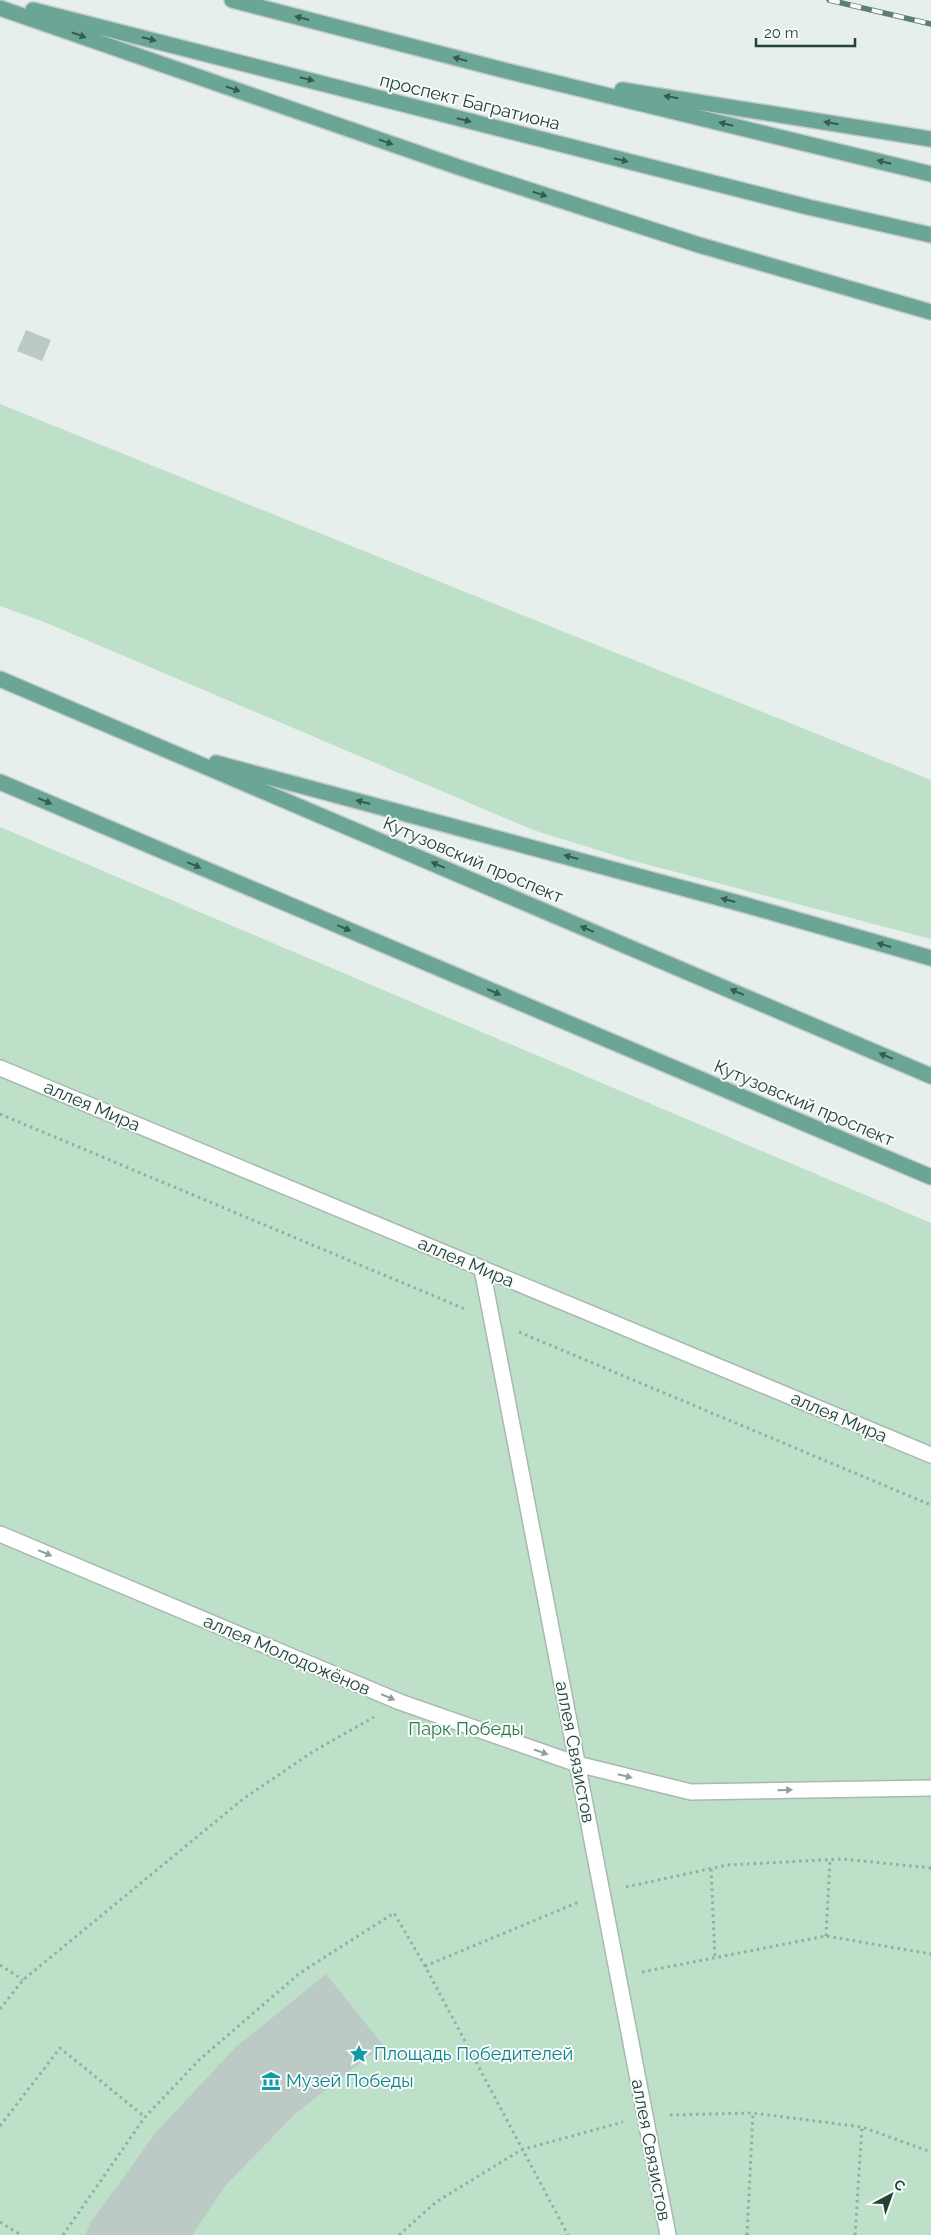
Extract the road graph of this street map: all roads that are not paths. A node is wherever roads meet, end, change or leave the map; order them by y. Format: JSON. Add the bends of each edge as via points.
{"nodes":[{"id":1,"x":232,"y":0,"type":"edge"},
{"id":2,"x":0,"y":2,"type":"edge"},
{"id":3,"x":0,"y":8,"type":"edge"},
{"id":4,"x":507,"y":71,"type":"junction"},
{"id":5,"x":931,"y":139,"type":"edge"},
{"id":6,"x":931,"y":174,"type":"edge"},
{"id":7,"x":931,"y":235,"type":"edge"},
{"id":8,"x":931,"y":312,"type":"edge"},
{"id":9,"x":0,"y":679,"type":"edge"},
{"id":10,"x":165,"y":749,"type":"junction"},
{"id":11,"x":0,"y":782,"type":"edge"},
{"id":12,"x":931,"y":958,"type":"edge"},
{"id":13,"x":0,"y":1068,"type":"edge"},
{"id":14,"x":931,"y":1076,"type":"edge"},
{"id":15,"x":931,"y":1177,"type":"edge"},
{"id":16,"x":482,"y":1269,"type":"junction"},
{"id":17,"x":931,"y":1455,"type":"edge"},
{"id":18,"x":0,"y":1534,"type":"edge"},
{"id":19,"x":577,"y":1764,"type":"junction"},
{"id":20,"x":931,"y":1788,"type":"edge"},
{"id":21,"x":668,"y":2235,"type":"edge"}],
"edges":[{"from":4,"to":1,"type":"main road","one_way":true},
{"from":2,"to":7,"type":"main road","name":"проспект Багратиона","one_way":true,"via":[[808,207]]},
{"from":3,"to":8,"type":"main road","one_way":true,"via":[[461,168],[699,245]]},
{"from":5,"to":4,"type":"main road","one_way":true},
{"from":6,"to":4,"type":"main road","one_way":true},
{"from":9,"to":10,"type":"main road","name":"Кутузовский проспект"},
{"from":12,"to":10,"type":"main road","one_way":true,"via":[[723,898]]},
{"from":14,"to":10,"type":"main road","name":"Кутузовский проспект","one_way":true},
{"from":11,"to":15,"type":"main road","name":"Кутузовский проспект","one_way":true},
{"from":13,"to":16,"type":"street","name":"аллея Мира"},
{"from":16,"to":17,"type":"street","name":"аллея Мира"},
{"from":16,"to":19,"type":"street","name":"аллея Связистов"},
{"from":18,"to":19,"type":"street","name":"аллея Молодожёнов","one_way":true,"via":[[400,1702]]},
{"from":19,"to":20,"type":"street","name":"аллея Молодожёнов","one_way":true,"via":[[691,1792]]},
{"from":19,"to":21,"type":"street","name":"аллея Связистов"}]}
